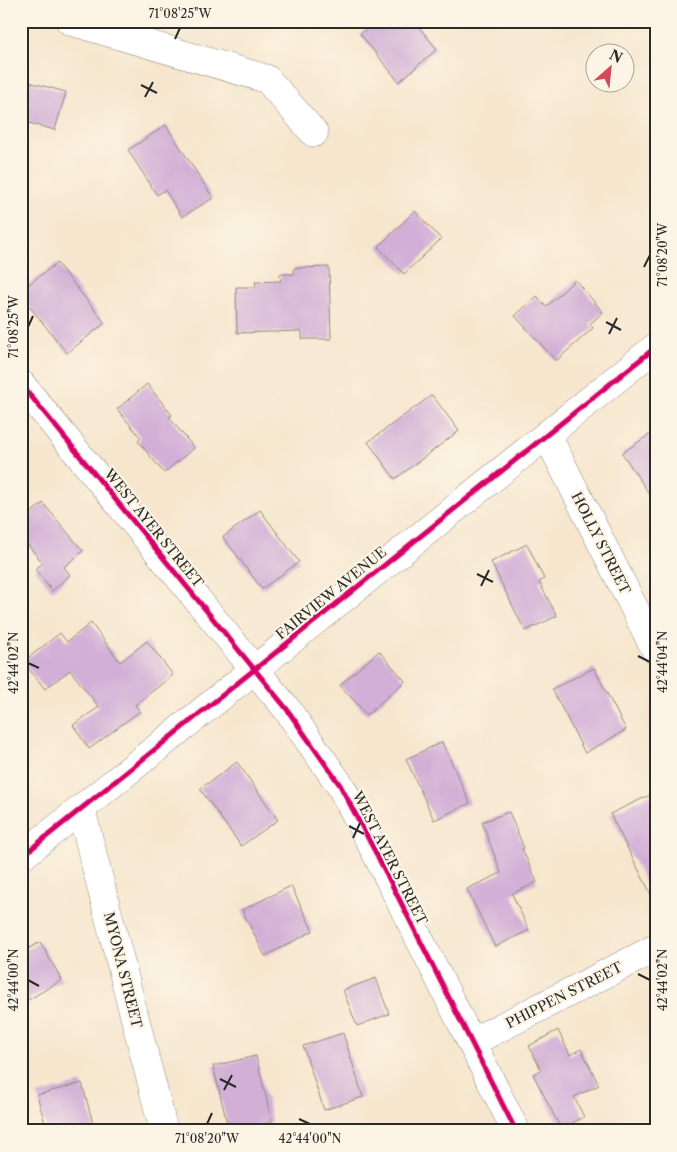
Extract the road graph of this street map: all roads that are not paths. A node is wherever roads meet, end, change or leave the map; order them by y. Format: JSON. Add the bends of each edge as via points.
{"nodes":[{"id":1,"x":70,"y":21,"type":"edge"},
{"id":2,"x":314,"y":133,"type":"dead end"},
{"id":3,"x":656,"y":347,"type":"edge"},
{"id":4,"x":21,"y":384,"type":"edge"},
{"id":5,"x":547,"y":434,"type":"junction"},
{"id":6,"x":656,"y":651,"type":"edge"},
{"id":7,"x":255,"y":669,"type":"junction"},
{"id":8,"x":81,"y":809,"type":"junction"},
{"id":9,"x":21,"y":857,"type":"edge"},
{"id":10,"x":656,"y":948,"type":"edge"},
{"id":11,"x":472,"y":1042,"type":"junction"},
{"id":12,"x":164,"y":1131,"type":"edge"},
{"id":13,"x":516,"y":1131,"type":"edge"}],
"edges":[{"from":1,"to":2,"type":"street","via":[[267,79]]},
{"from":3,"to":5,"type":"street","name":"FAIRVIEW AVENUE"},
{"from":4,"to":7,"type":"street","name":"WEST AYER STREET"},
{"from":5,"to":6,"type":"street","name":"HOLLY STREET"},
{"from":5,"to":7,"type":"street","name":"FAIRVIEW AVENUE"},
{"from":7,"to":8,"type":"street","name":"FAIRVIEW AVENUE"},
{"from":7,"to":11,"type":"street","name":"WEST AYER STREET","via":[[340,785]]},
{"from":8,"to":9,"type":"street","name":"FAIRVIEW AVENUE"},
{"from":8,"to":12,"type":"street","name":"MYONA STREET"},
{"from":10,"to":11,"type":"street","name":"PHIPPEN STREET"},
{"from":11,"to":13,"type":"street","name":"WEST AYER STREET"}]}
